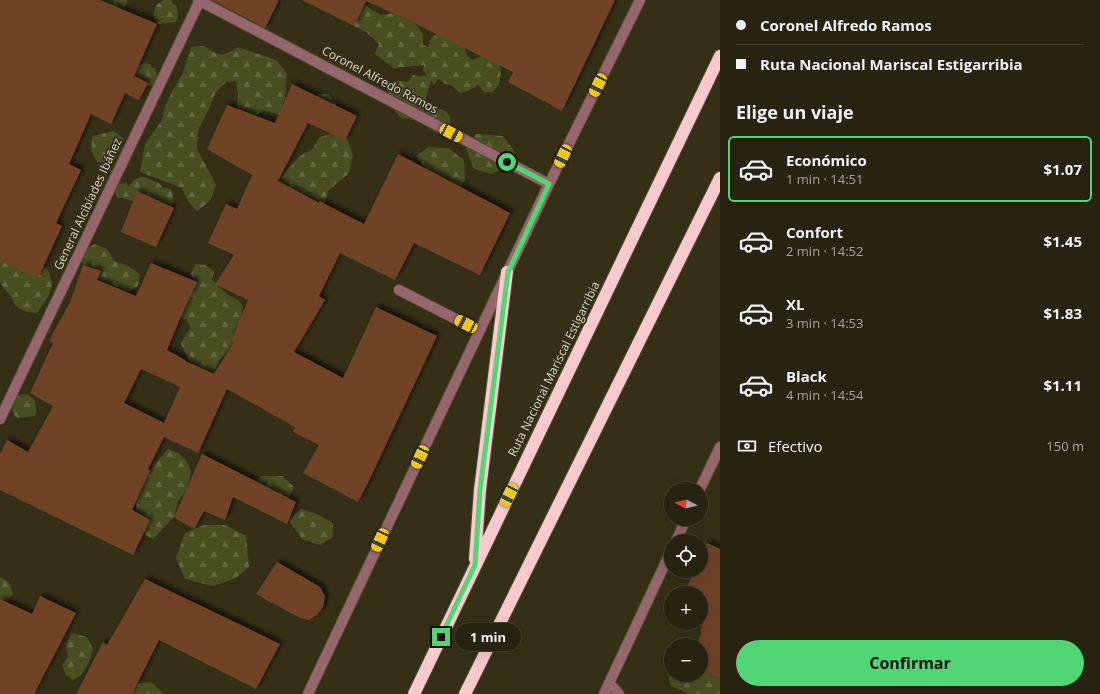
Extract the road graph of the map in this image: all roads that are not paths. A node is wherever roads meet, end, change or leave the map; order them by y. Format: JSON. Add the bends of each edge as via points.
{"nodes":[{"id":1,"x":199,"y":0,"type":"edge"},
{"id":2,"x":640,"y":0,"type":"edge"},
{"id":3,"x":720,"y":56,"type":"edge"},
{"id":4,"x":720,"y":178,"type":"edge"},
{"id":5,"x":549,"y":184,"type":"junction"},
{"id":6,"x":508,"y":272,"type":"junction"},
{"id":7,"x":399,"y":290,"type":"dead end"},
{"id":8,"x":479,"y":331,"type":"junction"},
{"id":9,"x":0,"y":419,"type":"edge"},
{"id":10,"x":720,"y":450,"type":"edge"},
{"id":11,"x":704,"y":482,"type":"edge"},
{"id":12,"x":475,"y":565,"type":"junction"},
{"id":13,"x":664,"y":566,"type":"edge"},
{"id":14,"x":609,"y":683,"type":"junction"},
{"id":15,"x":308,"y":694,"type":"edge"},
{"id":16,"x":414,"y":694,"type":"edge"},
{"id":17,"x":465,"y":694,"type":"edge"},
{"id":18,"x":604,"y":694,"type":"edge"},
{"id":19,"x":619,"y":694,"type":"edge"}],
"edges":[{"from":1,"to":5,"type":"street","name":"Coronel Alfredo Ramos"},
{"from":1,"to":9,"type":"street","name":"General Alcibíades Ibáñez"},
{"from":2,"to":5,"type":"street"},
{"from":3,"to":12,"type":"highway","name":"Ruta Nacional Mariscal Estigarribia"},
{"from":4,"to":17,"type":"highway"},
{"from":5,"to":6,"type":"street"},
{"from":6,"to":8,"type":"street"},
{"from":6,"to":12,"type":"highway","via":[[480,490]]},
{"from":7,"to":8,"type":"street"},
{"from":8,"to":15,"type":"street"},
{"from":10,"to":11,"type":"street"},
{"from":12,"to":16,"type":"highway","name":"Ruta Nacional Mariscal Estigarribia"},
{"from":13,"to":14,"type":"street"},
{"from":14,"to":18,"type":"street"},
{"from":14,"to":19,"type":"street"}]}
